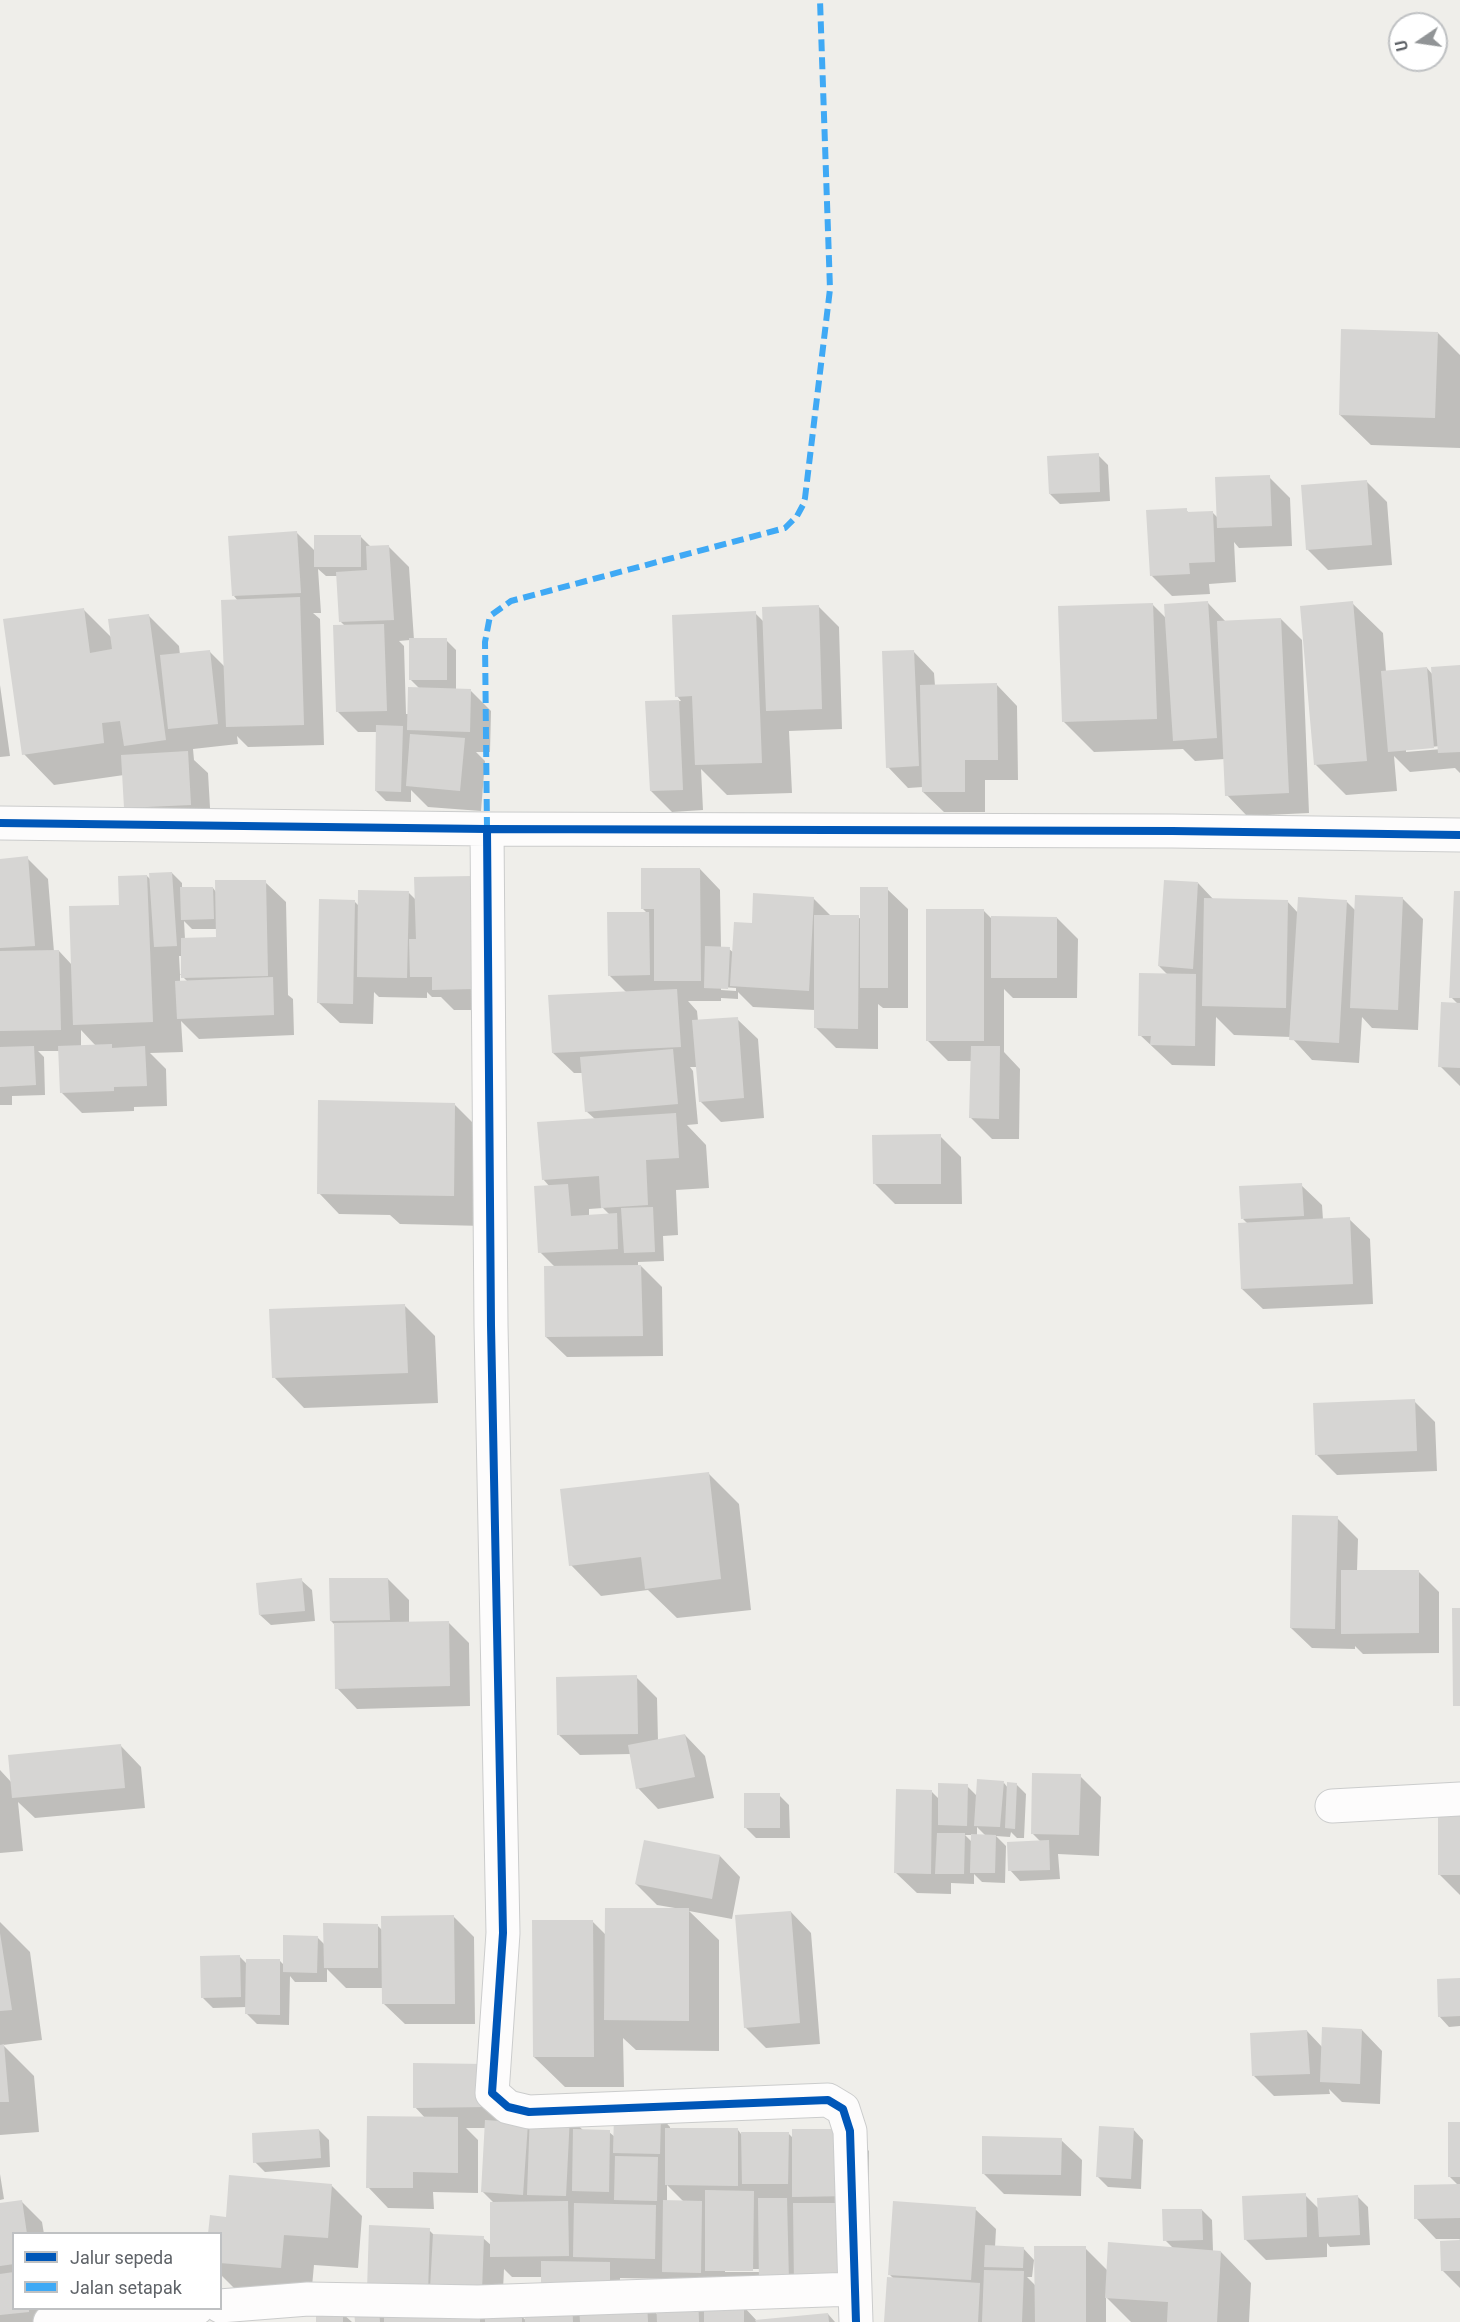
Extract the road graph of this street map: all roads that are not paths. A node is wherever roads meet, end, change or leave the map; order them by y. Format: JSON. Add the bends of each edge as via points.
{"nodes":[{"id":1,"x":0,"y":823,"type":"edge"},
{"id":2,"x":487,"y":829,"type":"junction"},
{"id":3,"x":1460,"y":836,"type":"edge"},
{"id":4,"x":1460,"y":1799,"type":"edge"},
{"id":5,"x":1332,"y":1806,"type":"dead end"},
{"id":6,"x":855,"y":2289,"type":"junction"},
{"id":7,"x":222,"y":2306,"type":"edge"},
{"id":8,"x":176,"y":2310,"type":"edge"},
{"id":9,"x":308,"y":2310,"type":"edge"},
{"id":10,"x":50,"y":2322,"type":"edge"},
{"id":11,"x":856,"y":2322,"type":"edge"}],
"edges":[{"from":1,"to":2,"type":"street"},
{"from":2,"to":3,"type":"street"},
{"from":2,"to":6,"type":"street","via":[[491,1336],[503,1934],[492,2093],[508,2107],[529,2112],[828,2100],[843,2109],[850,2131]]},
{"from":4,"to":5,"type":"street"},
{"from":6,"to":9,"type":"street"},
{"from":6,"to":11,"type":"street"},
{"from":7,"to":9,"type":"street"},
{"from":8,"to":10,"type":"street"}]}
